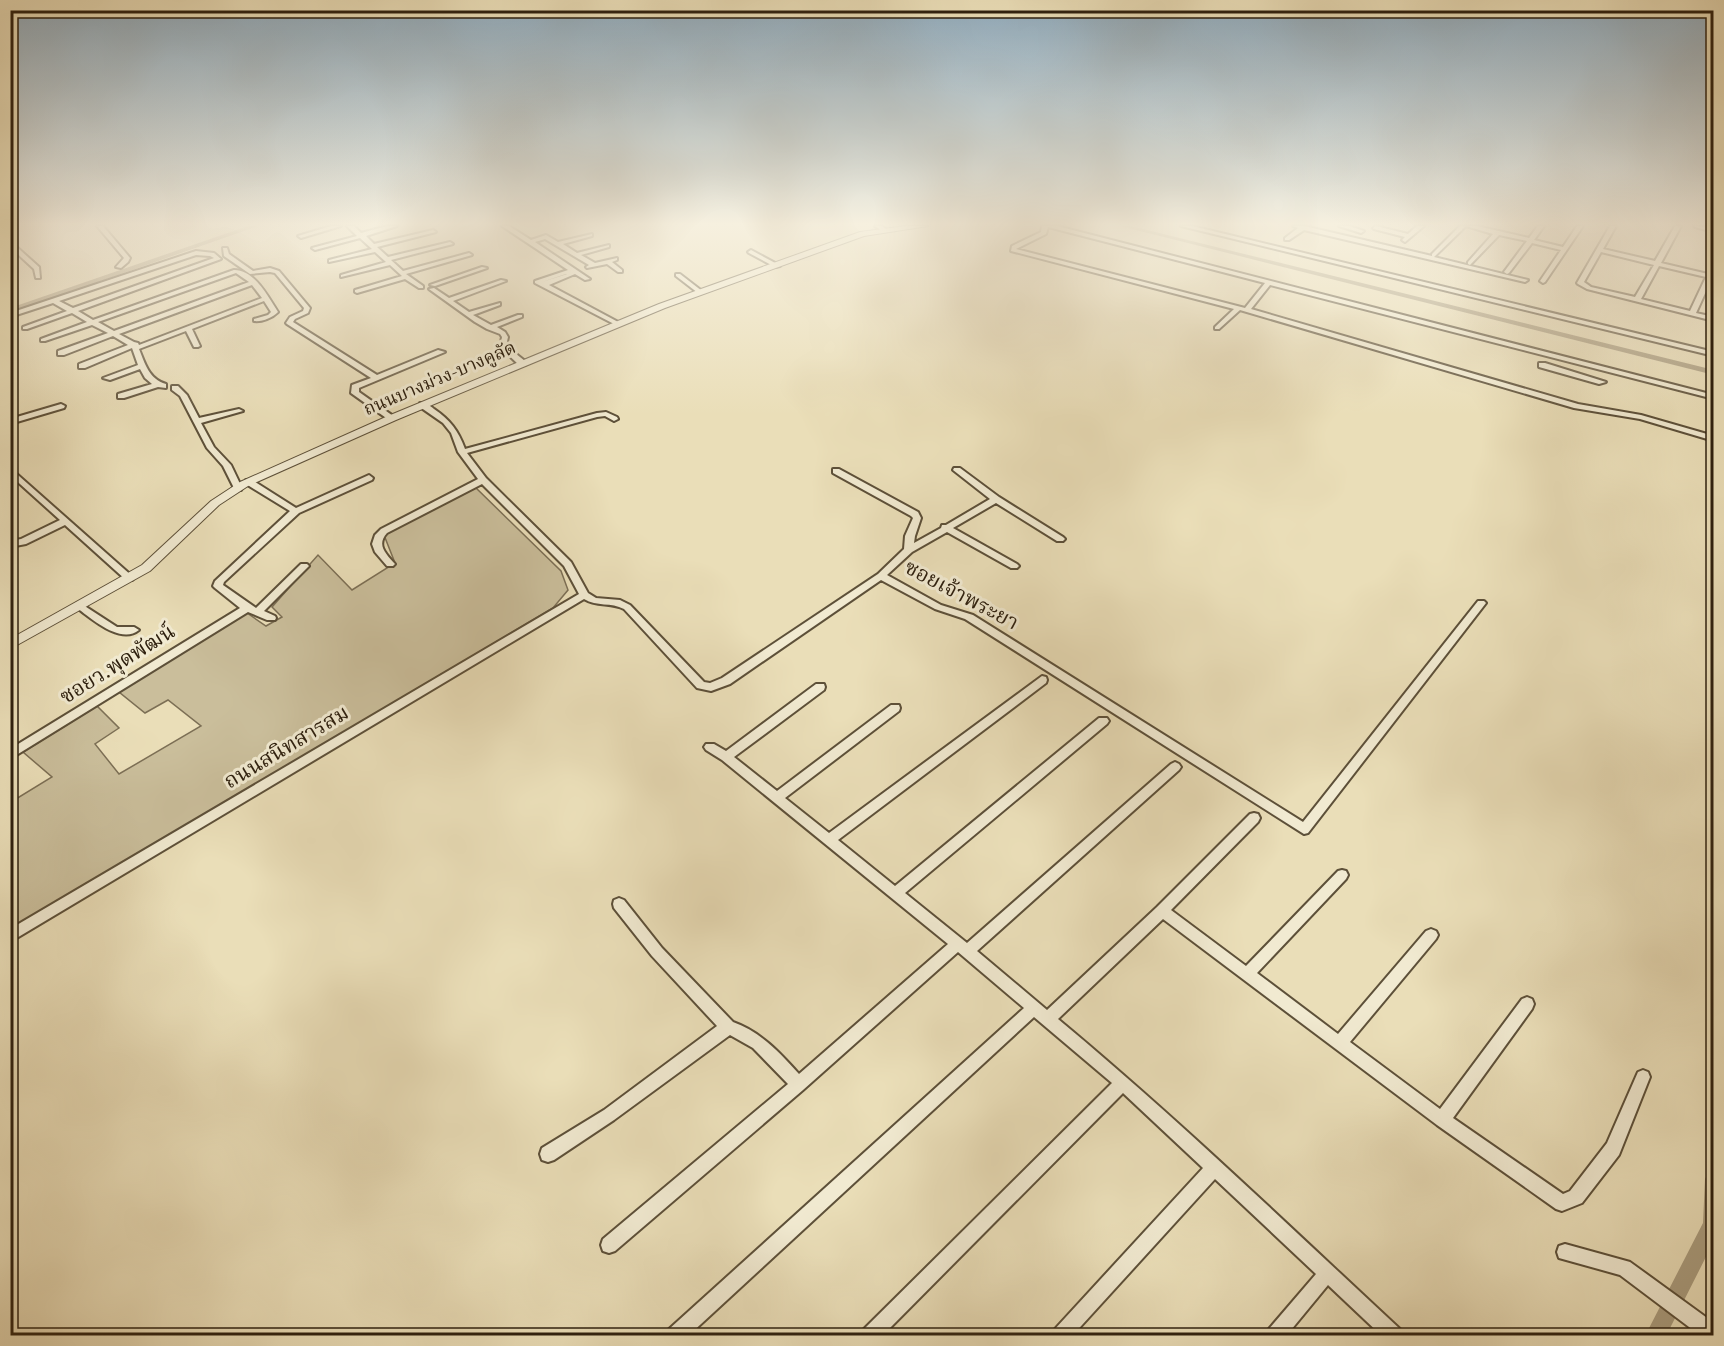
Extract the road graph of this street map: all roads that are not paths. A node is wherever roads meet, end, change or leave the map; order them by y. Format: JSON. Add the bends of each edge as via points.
{"nodes":[{"id":1,"x":91,"y":289,"type":"edge"},
{"id":2,"x":135,"y":289,"type":"edge"},
{"id":3,"x":187,"y":289,"type":"edge"},
{"id":4,"x":236,"y":289,"type":"edge"},
{"id":5,"x":257,"y":289,"type":"edge"},
{"id":6,"x":291,"y":289,"type":"edge"},
{"id":7,"x":363,"y":289,"type":"edge"},
{"id":8,"x":435,"y":289,"type":"edge"},
{"id":9,"x":480,"y":289,"type":"edge"},
{"id":10,"x":552,"y":289,"type":"edge"},
{"id":11,"x":696,"y":289,"type":"edge"},
{"id":12,"x":709,"y":289,"type":"edge"},
{"id":13,"x":1164,"y":289,"type":"edge"},
{"id":14,"x":1262,"y":289,"type":"edge"},
{"id":15,"x":1295,"y":289,"type":"edge"},
{"id":16,"x":1444,"y":289,"type":"edge"},
{"id":17,"x":1592,"y":289,"type":"edge"},
{"id":18,"x":1643,"y":289,"type":"edge"},
{"id":19,"x":1705,"y":289,"type":"edge"},
{"id":20,"x":357,"y":291,"type":"dead end"},
{"id":21,"x":700,"y":292,"type":"junction"},
{"id":22,"x":265,"y":299,"type":"junction"},
{"id":23,"x":448,"y":300,"type":"junction"},
{"id":24,"x":1637,"y":300,"type":"junction"},
{"id":25,"x":55,"y":301,"type":"junction"},
{"id":26,"x":498,"y":304,"type":"dead end"},
{"id":27,"x":1243,"y":309,"type":"junction"},
{"id":28,"x":73,"y":311,"type":"junction"},
{"id":29,"x":469,"y":314,"type":"junction"},
{"id":30,"x":1692,"y":314,"type":"junction"},
{"id":31,"x":10,"y":315,"type":"edge"},
{"id":32,"x":520,"y":316,"type":"dead end"},
{"id":33,"x":1713,"y":319,"type":"edge"},
{"id":34,"x":256,"y":320,"type":"dead end"},
{"id":35,"x":92,"y":323,"type":"junction"},
{"id":36,"x":618,"y":324,"type":"junction"},
{"id":37,"x":188,"y":327,"type":"junction"},
{"id":38,"x":490,"y":327,"type":"junction"},
{"id":39,"x":25,"y":328,"type":"dead end"},
{"id":40,"x":1217,"y":328,"type":"dead end"},
{"id":41,"x":114,"y":334,"type":"junction"},
{"id":42,"x":43,"y":340,"type":"dead end"},
{"id":43,"x":196,"y":346,"type":"dead end"},
{"id":44,"x":133,"y":347,"type":"junction"},
{"id":45,"x":441,"y":352,"type":"dead end"},
{"id":46,"x":61,"y":353,"type":"dead end"},
{"id":47,"x":1713,"y":354,"type":"edge"},
{"id":48,"x":1568,"y":359,"type":"junction"},
{"id":49,"x":522,"y":363,"type":"junction"},
{"id":50,"x":1542,"y":365,"type":"dead end"},
{"id":51,"x":82,"y":366,"type":"dead end"},
{"id":52,"x":141,"y":366,"type":"junction"},
{"id":53,"x":1571,"y":373,"type":"junction"},
{"id":54,"x":107,"y":378,"type":"dead end"},
{"id":55,"x":376,"y":378,"type":"junction"},
{"id":56,"x":1602,"y":382,"type":"dead end"},
{"id":57,"x":159,"y":385,"type":"junction"},
{"id":58,"x":121,"y":396,"type":"dead end"},
{"id":59,"x":1713,"y":397,"type":"edge"},
{"id":60,"x":423,"y":405,"type":"junction"},
{"id":61,"x":61,"y":406,"type":"dead end"},
{"id":62,"x":239,"y":411,"type":"dead end"},
{"id":63,"x":392,"y":418,"type":"junction"},
{"id":64,"x":614,"y":419,"type":"dead end"},
{"id":65,"x":198,"y":421,"type":"junction"},
{"id":66,"x":10,"y":422,"type":"edge"},
{"id":67,"x":1713,"y":439,"type":"edge"},
{"id":68,"x":462,"y":452,"type":"junction"},
{"id":69,"x":10,"y":470,"type":"edge"},
{"id":70,"x":957,"y":470,"type":"dead end"},
{"id":71,"x":836,"y":471,"type":"dead end"},
{"id":72,"x":369,"y":478,"type":"dead end"},
{"id":73,"x":483,"y":480,"type":"junction"},
{"id":74,"x":243,"y":485,"type":"junction"},
{"id":75,"x":996,"y":499,"type":"junction"},
{"id":76,"x":296,"y":511,"type":"junction"},
{"id":77,"x":66,"y":521,"type":"junction"},
{"id":78,"x":945,"y":527,"type":"junction"},
{"id":79,"x":1060,"y":539,"type":"dead end"},
{"id":80,"x":10,"y":544,"type":"edge"},
{"id":81,"x":909,"y":550,"type":"junction"},
{"id":82,"x":390,"y":564,"type":"dead end"},
{"id":83,"x":304,"y":566,"type":"dead end"},
{"id":84,"x":1014,"y":566,"type":"dead end"},
{"id":85,"x":881,"y":576,"type":"junction"},
{"id":86,"x":129,"y":578,"type":"junction"},
{"id":87,"x":584,"y":595,"type":"junction"},
{"id":88,"x":1481,"y":603,"type":"dead end"},
{"id":89,"x":80,"y":606,"type":"junction"},
{"id":90,"x":252,"y":610,"type":"junction"},
{"id":91,"x":271,"y":618,"type":"dead end"},
{"id":92,"x":134,"y":630,"type":"dead end"},
{"id":93,"x":10,"y":645,"type":"edge"},
{"id":94,"x":1042,"y":680,"type":"dead end"},
{"id":95,"x":820,"y":687,"type":"dead end"},
{"id":96,"x":895,"y":708,"type":"dead end"},
{"id":97,"x":1103,"y":721,"type":"dead end"},
{"id":98,"x":710,"y":747,"type":"dead end"},
{"id":99,"x":10,"y":755,"type":"edge"},
{"id":100,"x":726,"y":757,"type":"junction"},
{"id":101,"x":1175,"y":767,"type":"dead end"},
{"id":102,"x":777,"y":798,"type":"junction"},
{"id":103,"x":1254,"y":818,"type":"dead end"},
{"id":104,"x":830,"y":839,"type":"junction"},
{"id":105,"x":1342,"y":875,"type":"dead end"},
{"id":106,"x":896,"y":893,"type":"junction"},
{"id":107,"x":619,"y":904,"type":"dead end"},
{"id":108,"x":1162,"y":911,"type":"junction"},
{"id":109,"x":1431,"y":935,"type":"dead end"},
{"id":110,"x":10,"y":936,"type":"edge"},
{"id":111,"x":962,"y":947,"type":"junction"},
{"id":112,"x":1246,"y":975,"type":"junction"},
{"id":113,"x":1527,"y":1004,"type":"dead end"},
{"id":114,"x":1034,"y":1008,"type":"junction"},
{"id":115,"x":1048,"y":1018,"type":"junction"},
{"id":116,"x":728,"y":1027,"type":"junction"},
{"id":117,"x":1339,"y":1044,"type":"junction"},
{"id":118,"x":1643,"y":1077,"type":"dead end"},
{"id":119,"x":1123,"y":1083,"type":"junction"},
{"id":120,"x":798,"y":1084,"type":"junction"},
{"id":121,"x":1442,"y":1120,"type":"junction"},
{"id":122,"x":548,"y":1154,"type":"dead end"},
{"id":123,"x":1214,"y":1168,"type":"junction"},
{"id":124,"x":609,"y":1245,"type":"dead end"},
{"id":125,"x":1565,"y":1252,"type":"dead end"},
{"id":126,"x":1328,"y":1272,"type":"junction"},
{"id":127,"x":1713,"y":1334,"type":"edge"},
{"id":128,"x":674,"y":1335,"type":"edge"},
{"id":129,"x":869,"y":1335,"type":"edge"},
{"id":130,"x":1060,"y":1335,"type":"edge"},
{"id":131,"x":1274,"y":1335,"type":"edge"},
{"id":132,"x":1395,"y":1335,"type":"edge"}],
"edges":[{"from":1,"to":25,"type":"street"},
{"from":2,"to":28,"type":"street"},
{"from":3,"to":35,"type":"street"},
{"from":4,"to":41,"type":"street"},
{"from":5,"to":22,"type":"street"},
{"from":6,"to":55,"type":"street","via":[[307,308],[289,323]]},
{"from":7,"to":20,"type":"street"},
{"from":8,"to":23,"type":"street"},
{"from":9,"to":23,"type":"street"},
{"from":10,"to":36,"type":"street"},
{"from":11,"to":21,"type":"street"},
{"from":12,"to":21,"type":"street","name":"ถนนบางม่วง-บางคูลัด"},
{"from":13,"to":27,"type":"street"},
{"from":14,"to":27,"type":"street"},
{"from":15,"to":48,"type":"street"},
{"from":16,"to":47,"type":"street"},
{"from":17,"to":24,"type":"street"},
{"from":18,"to":24,"type":"street"},
{"from":19,"to":30,"type":"street"},
{"from":21,"to":36,"type":"street","name":"ถนนบางม่วง-บางคูลัด"},
{"from":22,"to":34,"type":"street","via":[[274,313]]},
{"from":22,"to":37,"type":"street"},
{"from":23,"to":29,"type":"street"},
{"from":24,"to":30,"type":"street"},
{"from":25,"to":28,"type":"street"},
{"from":25,"to":31,"type":"street"},
{"from":26,"to":29,"type":"street"},
{"from":27,"to":40,"type":"street"},
{"from":27,"to":67,"type":"street","via":[[1577,406],[1641,417]]},
{"from":28,"to":35,"type":"street"},
{"from":28,"to":39,"type":"street"},
{"from":29,"to":38,"type":"street"},
{"from":30,"to":33,"type":"street"},
{"from":32,"to":38,"type":"street"},
{"from":35,"to":41,"type":"street"},
{"from":35,"to":42,"type":"street"},
{"from":36,"to":49,"type":"street","name":"ถนนบางม่วง-บางคูลัด"},
{"from":37,"to":43,"type":"street"},
{"from":37,"to":44,"type":"street"},
{"from":38,"to":49,"type":"street","via":[[503,340],[505,349]]},
{"from":41,"to":44,"type":"street"},
{"from":41,"to":46,"type":"street"},
{"from":44,"to":51,"type":"street"},
{"from":44,"to":52,"type":"street"},
{"from":45,"to":55,"type":"street"},
{"from":48,"to":53,"type":"street"},
{"from":48,"to":59,"type":"street"},
{"from":49,"to":60,"type":"street","name":"ถนนบางม่วง-บางคูลัด"},
{"from":50,"to":53,"type":"street"},
{"from":52,"to":54,"type":"street"},
{"from":52,"to":57,"type":"street"},
{"from":53,"to":56,"type":"street"},
{"from":55,"to":63,"type":"street","via":[[355,387],[355,393]]},
{"from":57,"to":58,"type":"street"},
{"from":57,"to":65,"type":"street","via":[[161,391],[175,388],[183,395]]},
{"from":60,"to":63,"type":"street","name":"ถนนบางม่วง-บางคูลัด"},
{"from":60,"to":68,"type":"street","via":[[452,427]]},
{"from":61,"to":66,"type":"street"},
{"from":62,"to":65,"type":"street"},
{"from":63,"to":74,"type":"street","name":"ถนนบางม่วง-บางคูลัด"},
{"from":64,"to":68,"type":"street","via":[[606,414],[597,415]]},
{"from":65,"to":74,"type":"street","via":[[211,448]]},
{"from":68,"to":73,"type":"street"},
{"from":69,"to":77,"type":"street"},
{"from":70,"to":75,"type":"street"},
{"from":71,"to":81,"type":"street","via":[[915,514]]},
{"from":72,"to":76,"type":"street"},
{"from":73,"to":82,"type":"street","via":[[384,531],[376,548]]},
{"from":73,"to":87,"type":"street","via":[[568,564]]},
{"from":74,"to":76,"type":"street"},
{"from":74,"to":86,"type":"street","name":"ถนนบางม่วง-บางคูลัด","via":[[215,503],[146,568]]},
{"from":75,"to":78,"type":"street"},
{"from":75,"to":79,"type":"street"},
{"from":76,"to":90,"type":"street","via":[[220,581],[218,586]]},
{"from":77,"to":80,"type":"street","via":[[23,542]]},
{"from":77,"to":86,"type":"street"},
{"from":78,"to":81,"type":"street"},
{"from":78,"to":84,"type":"street"},
{"from":81,"to":85,"type":"street"},
{"from":83,"to":90,"type":"street","name":"ซอยว.พุดพัฒน์"},
{"from":85,"to":87,"type":"street","name":"ซอยเจ้าพระยา","via":[[726,681],[711,687],[701,685],[627,607]]},
{"from":85,"to":88,"type":"street","name":"ซอยเจ้าพระยา","via":[[938,608],[969,617],[1304,829]]},
{"from":86,"to":89,"type":"street","name":"ถนนบางม่วง-บางคูลัด"},
{"from":87,"to":110,"type":"street","name":"ถนนสนิทสารสม"},
{"from":89,"to":92,"type":"street","via":[[115,630]]},
{"from":89,"to":93,"type":"street","name":"ถนนบางม่วง-บางคูลัด"},
{"from":90,"to":91,"type":"street"},
{"from":90,"to":99,"type":"street","name":"ซอยว.พุดพัฒน์"},
{"from":94,"to":104,"type":"street"},
{"from":95,"to":100,"type":"street"},
{"from":96,"to":102,"type":"street"},
{"from":97,"to":106,"type":"street"},
{"from":98,"to":100,"type":"street"},
{"from":100,"to":102,"type":"street"},
{"from":101,"to":111,"type":"street"},
{"from":102,"to":104,"type":"street"},
{"from":103,"to":108,"type":"street"},
{"from":104,"to":106,"type":"street"},
{"from":105,"to":112,"type":"street"},
{"from":106,"to":111,"type":"street"},
{"from":107,"to":116,"type":"street","via":[[657,952]]},
{"from":108,"to":112,"type":"street"},
{"from":108,"to":115,"type":"street"},
{"from":109,"to":117,"type":"street"},
{"from":111,"to":114,"type":"street"},
{"from":111,"to":120,"type":"street"},
{"from":112,"to":117,"type":"street"},
{"from":113,"to":121,"type":"street"},
{"from":114,"to":115,"type":"street"},
{"from":114,"to":128,"type":"street"},
{"from":115,"to":119,"type":"street"},
{"from":116,"to":120,"type":"street","via":[[758,1043]]},
{"from":116,"to":122,"type":"street","via":[[609,1116]]},
{"from":117,"to":121,"type":"street"},
{"from":118,"to":121,"type":"street","via":[[1613,1149],[1569,1202],[1551,1198]]},
{"from":119,"to":123,"type":"street"},
{"from":119,"to":129,"type":"street"},
{"from":120,"to":124,"type":"street"},
{"from":123,"to":126,"type":"street"},
{"from":123,"to":130,"type":"street"},
{"from":125,"to":127,"type":"street","via":[[1624,1268]]},
{"from":126,"to":131,"type":"street"},
{"from":126,"to":132,"type":"street"}]}
